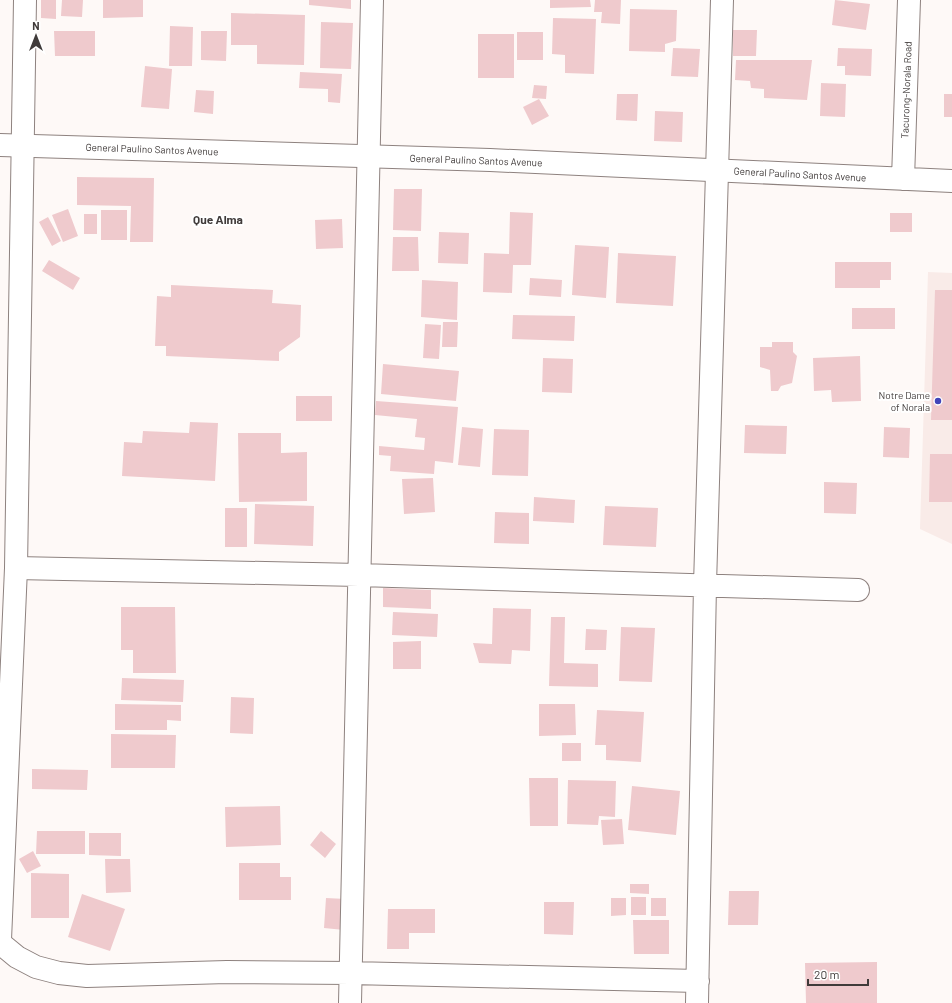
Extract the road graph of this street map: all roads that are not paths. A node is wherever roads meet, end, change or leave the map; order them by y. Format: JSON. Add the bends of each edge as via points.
{"nodes":[{"id":1,"x":25,"y":0,"type":"edge"},
{"id":2,"x":372,"y":0,"type":"edge"},
{"id":3,"x":722,"y":0,"type":"edge"},
{"id":4,"x":909,"y":0,"type":"edge"},
{"id":5,"x":0,"y":145,"type":"edge"},
{"id":6,"x":22,"y":145,"type":"junction"},
{"id":7,"x":368,"y":156,"type":"junction"},
{"id":8,"x":717,"y":170,"type":"junction"},
{"id":9,"x":903,"y":179,"type":"junction"},
{"id":10,"x":952,"y":181,"type":"edge"},
{"id":11,"x":8,"y":545,"type":"edge"},
{"id":12,"x":16,"y":568,"type":"junction"},
{"id":13,"x":359,"y":575,"type":"junction"},
{"id":14,"x":705,"y":586,"type":"junction"},
{"id":15,"x":858,"y":590,"type":"dead end"},
{"id":16,"x":1,"y":905,"type":"edge"},
{"id":17,"x":0,"y":940,"type":"edge"},
{"id":18,"x":0,"y":943,"type":"edge"},
{"id":19,"x":351,"y":973,"type":"junction"},
{"id":20,"x":698,"y":981,"type":"junction"},
{"id":21,"x":350,"y":1003,"type":"edge"},
{"id":22,"x":697,"y":1003,"type":"edge"}],
"edges":[{"from":1,"to":6,"type":"street"},
{"from":2,"to":7,"type":"street"},
{"from":3,"to":8,"type":"street"},
{"from":4,"to":9,"type":"street","name":"Tacurong-Norala Road"},
{"from":5,"to":6,"type":"street","name":"General Paulino Santos Avenue"},
{"from":6,"to":7,"type":"street","name":"General Paulino Santos Avenue"},
{"from":6,"to":11,"type":"street"},
{"from":7,"to":8,"type":"street","name":"General Paulino Santos Avenue"},
{"from":7,"to":13,"type":"street"},
{"from":8,"to":9,"type":"street","name":"General Paulino Santos Avenue"},
{"from":8,"to":14,"type":"street"},
{"from":9,"to":10,"type":"street","name":"General Paulino Santos Avenue"},
{"from":11,"to":12,"type":"street"},
{"from":12,"to":13,"type":"street"},
{"from":12,"to":16,"type":"street"},
{"from":13,"to":14,"type":"street"},
{"from":13,"to":19,"type":"street"},
{"from":14,"to":15,"type":"street"},
{"from":14,"to":20,"type":"street"},
{"from":16,"to":17,"type":"street"},
{"from":18,"to":19,"type":"street","via":[[17,957],[36,967],[87,976],[227,972]]},
{"from":19,"to":20,"type":"street"},
{"from":19,"to":21,"type":"street"},
{"from":20,"to":22,"type":"street"}]}
